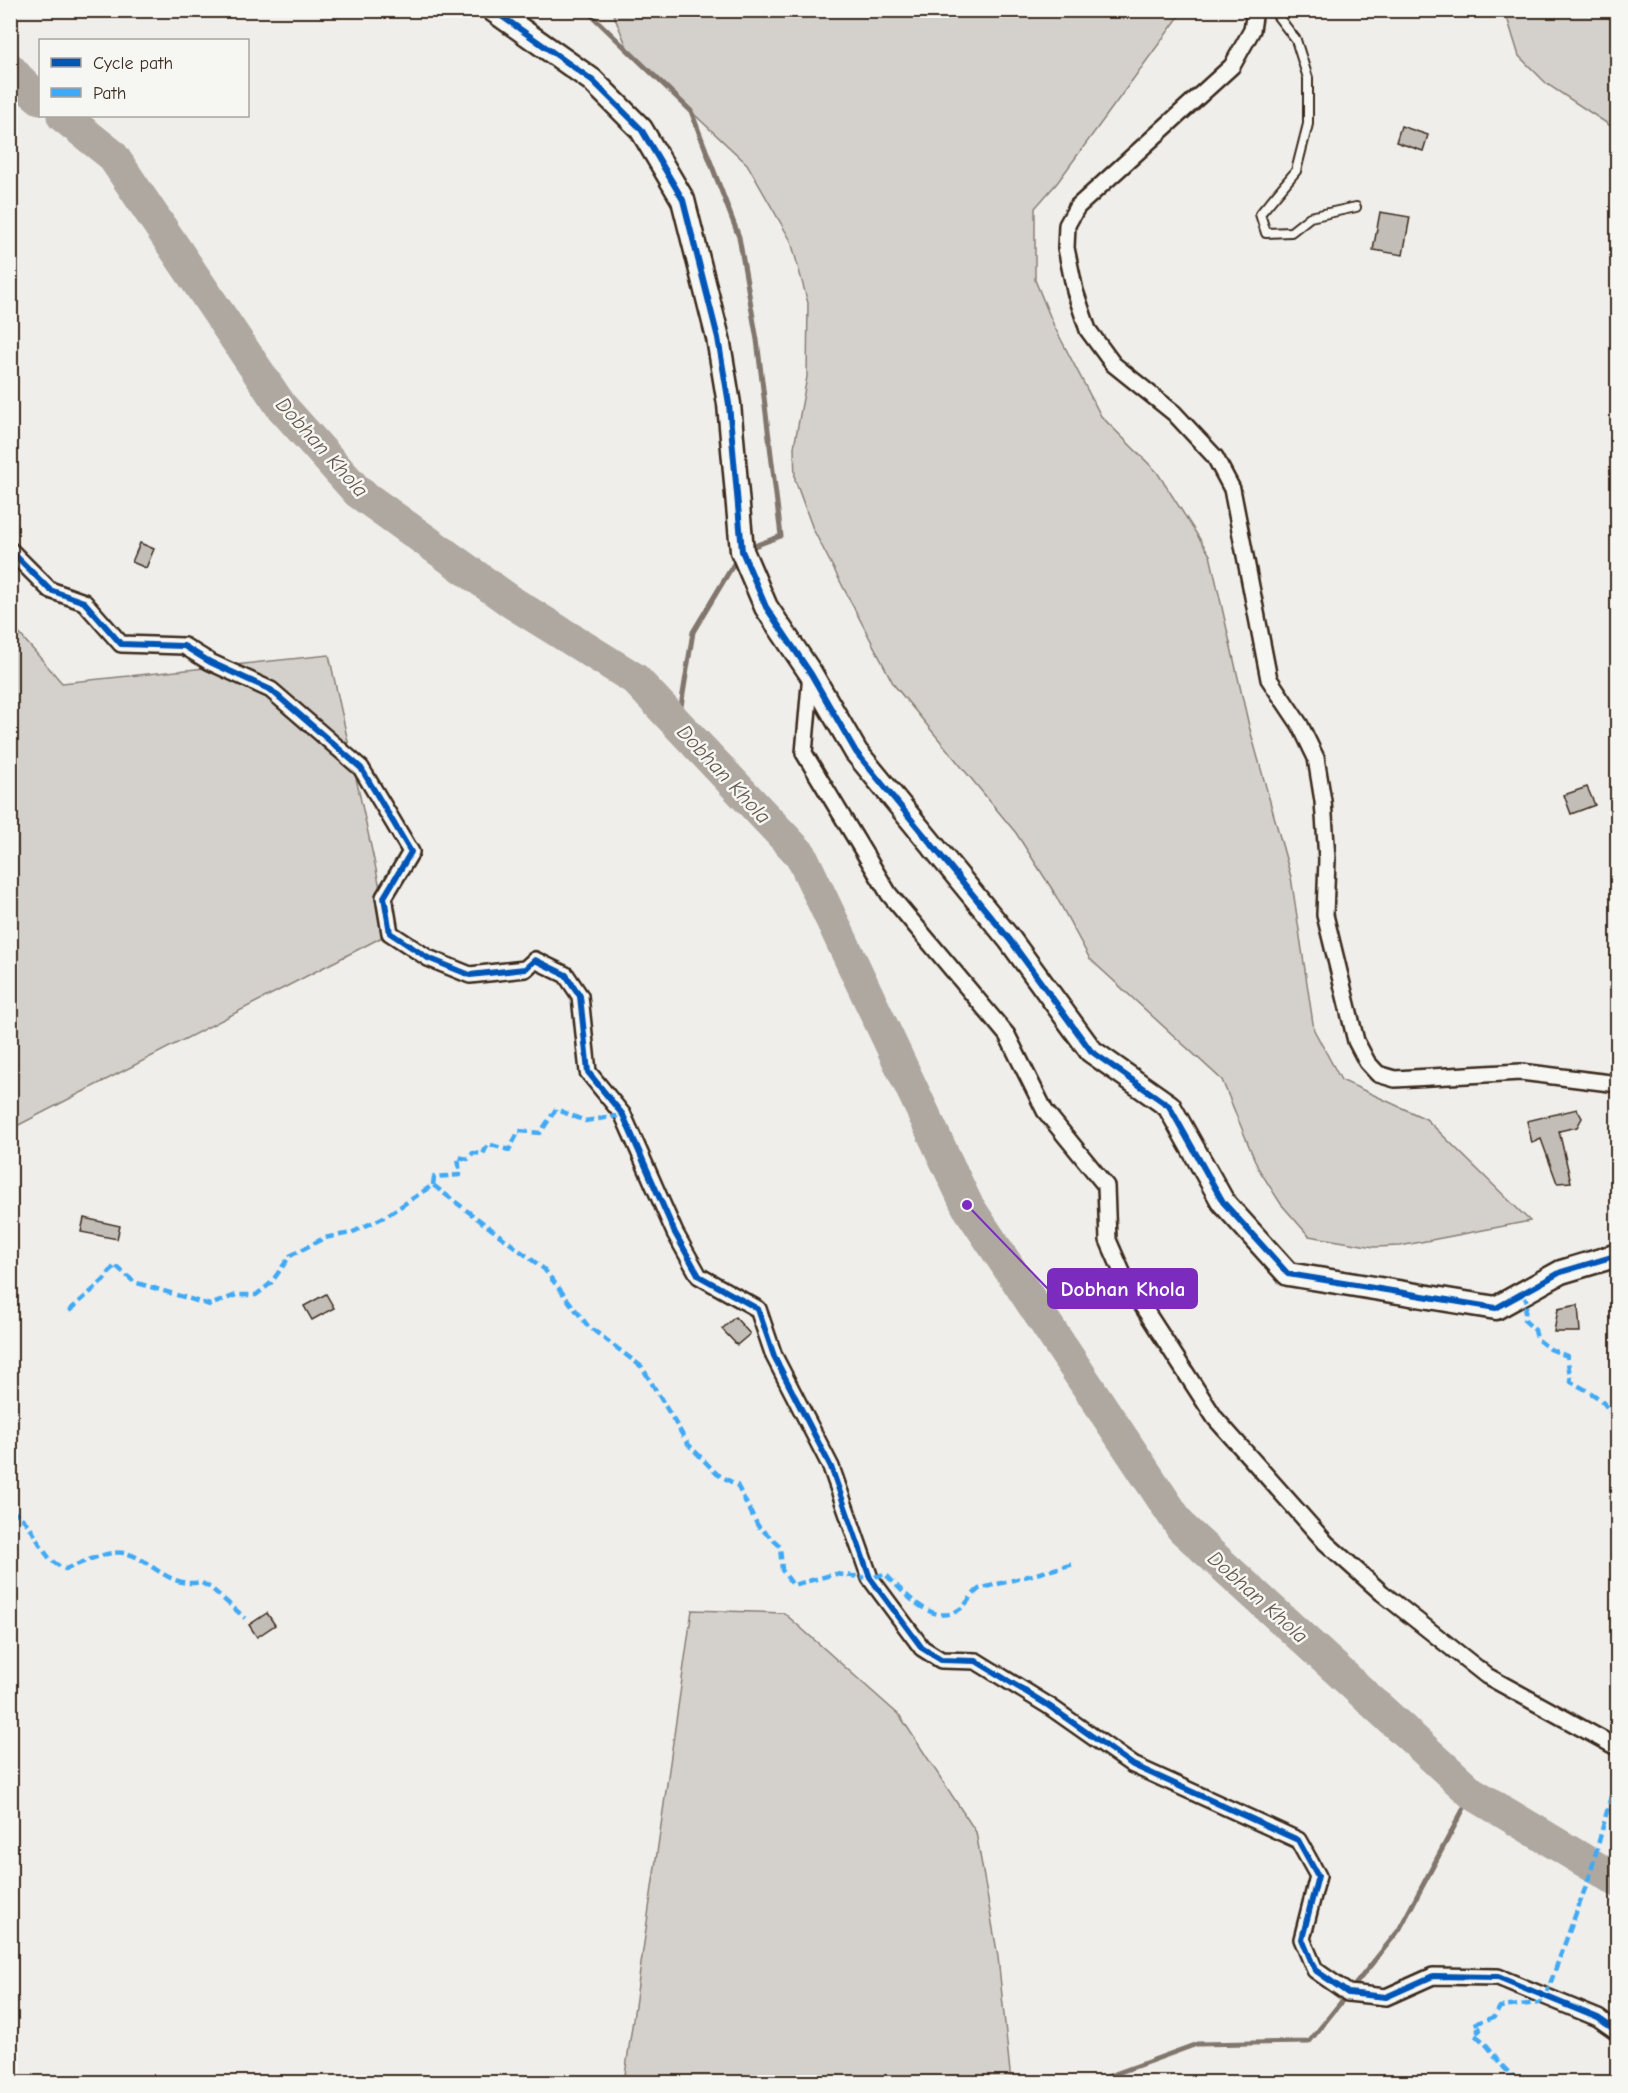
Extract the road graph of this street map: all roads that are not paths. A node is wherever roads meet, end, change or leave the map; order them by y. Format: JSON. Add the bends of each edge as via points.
{"nodes":[{"id":1,"x":493,"y":10,"type":"edge"},
{"id":2,"x":1255,"y":10,"type":"edge"},
{"id":3,"x":1273,"y":10,"type":"edge"},
{"id":4,"x":1356,"y":207,"type":"dead end"},
{"id":5,"x":10,"y":550,"type":"edge"},
{"id":6,"x":811,"y":674,"type":"junction"},
{"id":7,"x":1617,"y":1084,"type":"edge"},
{"id":8,"x":1617,"y":1255,"type":"edge"},
{"id":9,"x":1617,"y":1748,"type":"edge"},
{"id":10,"x":1617,"y":2032,"type":"edge"}],
"edges":[{"from":1,"to":6,"type":"street","via":[[592,80],[641,129],[683,200],[718,338],[729,404],[742,551],[766,607]]},
{"from":2,"to":7,"type":"street","via":[[1252,30],[1233,66],[1077,207],[1067,225],[1068,259],[1088,330],[1113,364],[1174,412],[1215,457],[1232,489],[1269,679],[1300,725],[1316,758],[1327,859],[1325,915],[1356,1041],[1367,1062],[1378,1074],[1395,1079],[1521,1072]]},
{"from":3,"to":4,"type":"lane","via":[[1296,40],[1308,78],[1308,124],[1296,171],[1260,214],[1266,233],[1291,232],[1310,217]]},
{"from":5,"to":10,"type":"street","via":[[50,590],[84,602],[121,644],[184,646],[271,690],[361,768],[411,852],[384,897],[390,933],[428,958],[470,975],[525,969],[535,960],[566,975],[580,996],[588,1072],[623,1115],[675,1233],[699,1276],[758,1309],[774,1356],[831,1467],[870,1578],[922,1648],[941,1660],[976,1661],[1133,1765],[1298,1840],[1318,1876],[1302,1939],[1315,1970],[1348,1993],[1386,1997],[1433,1976],[1498,1977],[1598,2018]]},
{"from":6,"to":8,"type":"street","via":[[856,752],[1010,940],[1091,1051],[1169,1106],[1223,1202],[1288,1274],[1496,1308],[1561,1272]]},
{"from":6,"to":9,"type":"street","via":[[804,753],[889,894],[1007,1035],[1046,1111],[1106,1186],[1108,1240],[1125,1279],[1215,1419],[1326,1544],[1382,1593],[1486,1676]]}]}
